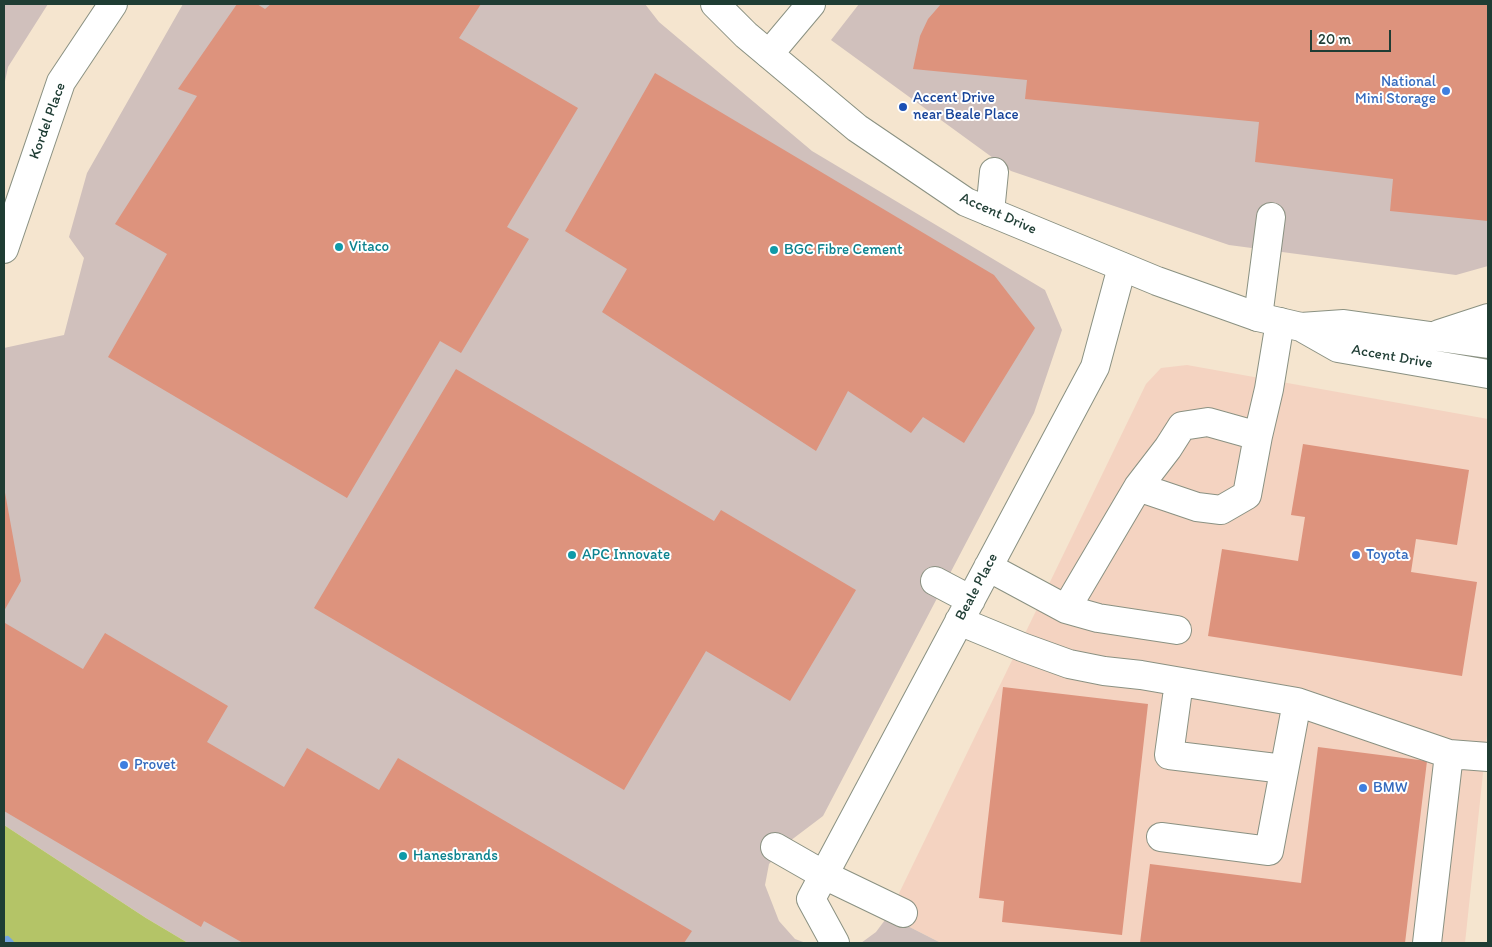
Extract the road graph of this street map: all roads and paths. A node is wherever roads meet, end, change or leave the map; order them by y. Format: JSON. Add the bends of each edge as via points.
{"nodes":[{"id":1,"x":112,"y":4,"type":"edge"},
{"id":2,"x":715,"y":4,"type":"edge"},
{"id":3,"x":811,"y":4,"type":"edge"},
{"id":4,"x":769,"y":54,"type":"junction"},
{"id":5,"x":994,"y":172,"type":"dead end"},
{"id":6,"x":990,"y":212,"type":"junction"},
{"id":7,"x":1271,"y":217,"type":"dead end"},
{"id":8,"x":4,"y":249,"type":"edge"},
{"id":9,"x":1122,"y":267,"type":"junction"},
{"id":10,"x":1488,"y":318,"type":"edge"},
{"id":11,"x":1280,"y":322,"type":"junction"},
{"id":12,"x":1433,"y":337,"type":"junction"},
{"id":13,"x":1488,"y":344,"type":"edge"},
{"id":14,"x":1435,"y":365,"type":"junction"},
{"id":15,"x":1488,"y":374,"type":"edge"},
{"id":16,"x":1488,"y":386,"type":"edge"},
{"id":17,"x":1258,"y":436,"type":"junction"},
{"id":18,"x":1138,"y":487,"type":"junction"},
{"id":19,"x":988,"y":567,"type":"junction"},
{"id":20,"x":935,"y":581,"type":"dead end"},
{"id":21,"x":1066,"y":609,"type":"junction"},
{"id":22,"x":965,"y":610,"type":"junction"},
{"id":23,"x":1177,"y":630,"type":"dead end"},
{"id":24,"x":1179,"y":682,"type":"junction"},
{"id":25,"x":1296,"y":702,"type":"junction"},
{"id":26,"x":1449,"y":754,"type":"junction"},
{"id":27,"x":1488,"y":756,"type":"edge"},
{"id":28,"x":1284,"y":770,"type":"junction"},
{"id":29,"x":1161,"y":837,"type":"dead end"},
{"id":30,"x":775,"y":847,"type":"dead end"},
{"id":31,"x":824,"y":875,"type":"junction"},
{"id":32,"x":903,"y":913,"type":"dead end"},
{"id":33,"x":835,"y":943,"type":"edge"},
{"id":34,"x":1427,"y":943,"type":"edge"}],
"edges":[{"from":1,"to":8,"type":"main road","name":"Kordel Place","via":[[61,82]]},
{"from":2,"to":4,"type":"main road","name":"Accent Drive"},
{"from":3,"to":4,"type":"main road"},
{"from":4,"to":6,"type":"main road","name":"Accent Drive","via":[[857,128],[966,202]]},
{"from":5,"to":6,"type":"main road"},
{"from":6,"to":9,"type":"main road","name":"Accent Drive"},
{"from":7,"to":11,"type":"main road"},
{"from":9,"to":11,"type":"main road","name":"Accent Drive"},
{"from":9,"to":19,"type":"main road","name":"Beale Place","via":[[1095,367]]},
{"from":10,"to":12,"type":"main road"},
{"from":11,"to":12,"type":"main road","name":"Accent Drive","via":[[1344,324]]},
{"from":11,"to":14,"type":"main road","name":"Accent Drive","via":[[1338,348]]},
{"from":11,"to":17,"type":"main road"},
{"from":12,"to":13,"type":"main road","name":"Accent Drive"},
{"from":14,"to":15,"type":"main road","name":"Accent Drive"},
{"from":14,"to":16,"type":"main road","via":[[1452,375]]},
{"from":17,"to":18,"type":"main road","via":[[1208,422],[1182,426]]},
{"from":17,"to":18,"type":"main road","via":[[1247,495],[1221,510],[1197,507]]},
{"from":18,"to":21,"type":"main road"},
{"from":19,"to":21,"type":"main road"},
{"from":19,"to":22,"type":"main road","name":"Beale Place"},
{"from":20,"to":22,"type":"main road"},
{"from":21,"to":23,"type":"main road","via":[[1098,618]]},
{"from":22,"to":24,"type":"main road","via":[[1022,647],[1069,664]]},
{"from":22,"to":31,"type":"main road","name":"Beale Place"},
{"from":24,"to":25,"type":"main road"},
{"from":24,"to":28,"type":"main road","via":[[1169,755]]},
{"from":25,"to":26,"type":"main road"},
{"from":25,"to":28,"type":"main road"},
{"from":26,"to":27,"type":"main road"},
{"from":26,"to":34,"type":"main road"},
{"from":28,"to":29,"type":"main road","via":[[1269,851]]},
{"from":30,"to":31,"type":"main road"},
{"from":31,"to":32,"type":"main road"},
{"from":31,"to":33,"type":"main road","name":"Beale Place","via":[[811,899]]}]}
